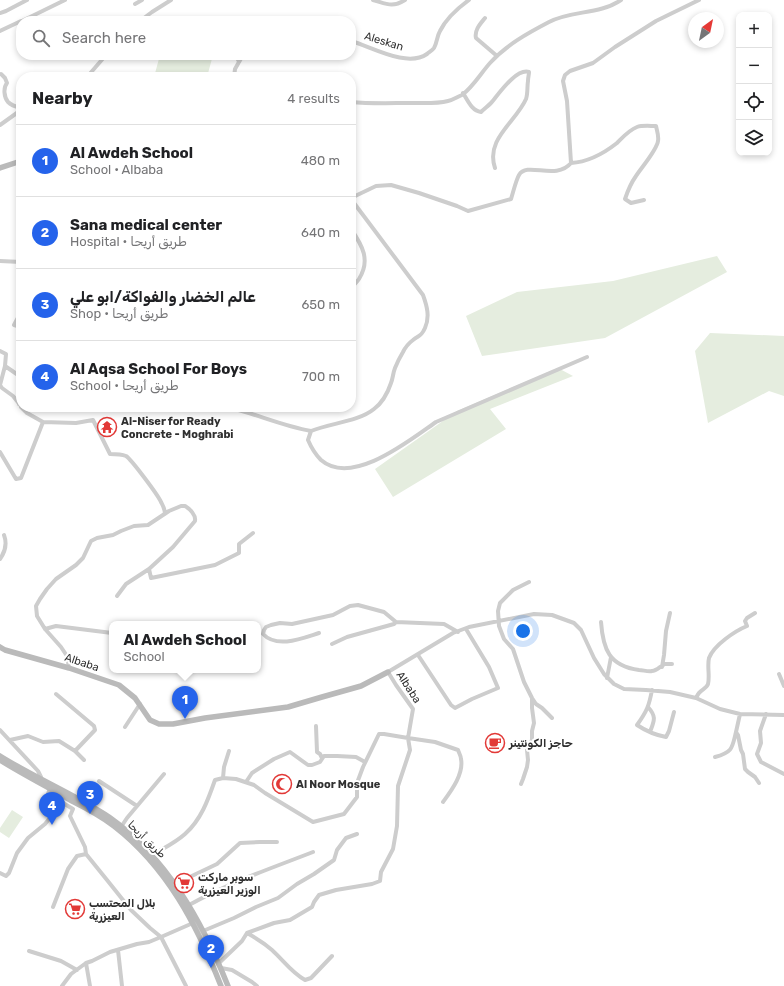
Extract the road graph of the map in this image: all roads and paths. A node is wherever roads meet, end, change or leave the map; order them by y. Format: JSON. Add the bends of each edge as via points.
{"nodes":[{"id":1,"x":27,"y":0,"type":"edge"},
{"id":2,"x":142,"y":0,"type":"edge"},
{"id":3,"x":171,"y":0,"type":"edge"},
{"id":4,"x":373,"y":0,"type":"edge"},
{"id":5,"x":405,"y":0,"type":"edge"},
{"id":6,"x":469,"y":0,"type":"edge"},
{"id":7,"x":621,"y":0,"type":"edge"},
{"id":8,"x":699,"y":0,"type":"edge"},
{"id":9,"x":61,"y":1,"type":"edge"},
{"id":10,"x":135,"y":4,"type":"dead end"},
{"id":11,"x":0,"y":13,"type":"edge"},
{"id":12,"x":32,"y":16,"type":"edge"},
{"id":13,"x":147,"y":16,"type":"edge"},
{"id":14,"x":486,"y":18,"type":"dead end"},
{"id":15,"x":16,"y":24,"type":"edge"},
{"id":16,"x":0,"y":31,"type":"edge"},
{"id":17,"x":356,"y":43,"type":"edge"},
{"id":18,"x":497,"y":56,"type":"junction"},
{"id":19,"x":102,"y":60,"type":"edge"},
{"id":20,"x":239,"y":62,"type":"edge"},
{"id":21,"x":91,"y":72,"type":"edge"},
{"id":22,"x":235,"y":72,"type":"edge"},
{"id":23,"x":1,"y":74,"type":"dead end"},
{"id":24,"x":463,"y":94,"type":"junction"},
{"id":25,"x":356,"y":102,"type":"edge"},
{"id":26,"x":16,"y":107,"type":"edge"},
{"id":27,"x":16,"y":113,"type":"edge"},
{"id":28,"x":0,"y":125,"type":"edge"},
{"id":29,"x":16,"y":162,"type":"edge"},
{"id":30,"x":571,"y":163,"type":"junction"},
{"id":31,"x":0,"y":168,"type":"edge"},
{"id":32,"x":495,"y":168,"type":"dead end"},
{"id":33,"x":356,"y":196,"type":"edge"},
{"id":34,"x":644,"y":200,"type":"dead end"},
{"id":35,"x":356,"y":205,"type":"edge"},
{"id":36,"x":356,"y":236,"type":"edge"},
{"id":37,"x":0,"y":261,"type":"edge"},
{"id":38,"x":16,"y":262,"type":"edge"},
{"id":39,"x":356,"y":282,"type":"edge"},
{"id":40,"x":0,"y":350,"type":"edge"},
{"id":41,"x":587,"y":357,"type":"dead end"},
{"id":42,"x":5,"y":366,"type":"junction"},
{"id":43,"x":16,"y":374,"type":"edge"},
{"id":44,"x":16,"y":400,"type":"edge"},
{"id":45,"x":27,"y":412,"type":"edge"},
{"id":46,"x":245,"y":412,"type":"edge"},
{"id":47,"x":43,"y":422,"type":"junction"},
{"id":48,"x":311,"y":431,"type":"junction"},
{"id":49,"x":0,"y":452,"type":"edge"},
{"id":50,"x":165,"y":514,"type":"junction"},
{"id":51,"x":253,"y":533,"type":"dead end"},
{"id":52,"x":4,"y":535,"type":"dead end"},
{"id":53,"x":0,"y":559,"type":"edge"},
{"id":54,"x":149,"y":569,"type":"junction"},
{"id":55,"x":530,"y":582,"type":"dead end"},
{"id":56,"x":117,"y":596,"type":"dead end"},
{"id":57,"x":670,"y":613,"type":"dead end"},
{"id":58,"x":755,"y":613,"type":"dead end"},
{"id":59,"x":498,"y":620,"type":"junction"},
{"id":60,"x":396,"y":622,"type":"junction"},
{"id":61,"x":601,"y":622,"type":"dead end"},
{"id":62,"x":45,"y":629,"type":"junction"},
{"id":63,"x":466,"y":629,"type":"junction"},
{"id":64,"x":458,"y":632,"type":"junction"},
{"id":65,"x":109,"y":633,"type":"edge"},
{"id":66,"x":319,"y":633,"type":"dead end"},
{"id":67,"x":332,"y":644,"type":"dead end"},
{"id":68,"x":0,"y":647,"type":"edge"},
{"id":69,"x":418,"y":655,"type":"junction"},
{"id":70,"x":610,"y":657,"type":"junction"},
{"id":71,"x":672,"y":664,"type":"dead end"},
{"id":72,"x":662,"y":667,"type":"junction"},
{"id":73,"x":69,"y":668,"type":"junction"},
{"id":74,"x":388,"y":672,"type":"junction"},
{"id":75,"x":779,"y":674,"type":"dead end"},
{"id":76,"x":607,"y":678,"type":"junction"},
{"id":77,"x":784,"y":686,"type":"edge"},
{"id":78,"x":652,"y":690,"type":"junction"},
{"id":79,"x":56,"y":694,"type":"dead end"},
{"id":80,"x":532,"y":698,"type":"junction"},
{"id":81,"x":696,"y":698,"type":"junction"},
{"id":82,"x":140,"y":704,"type":"junction"},
{"id":83,"x":648,"y":708,"type":"junction"},
{"id":84,"x":674,"y":712,"type":"dead end"},
{"id":85,"x":740,"y":714,"type":"junction"},
{"id":86,"x":766,"y":714,"type":"junction"},
{"id":87,"x":784,"y":715,"type":"edge"},
{"id":88,"x":552,"y":718,"type":"dead end"},
{"id":89,"x":316,"y":726,"type":"dead end"},
{"id":90,"x":125,"y":727,"type":"dead end"},
{"id":91,"x":0,"y":730,"type":"edge"},
{"id":92,"x":650,"y":732,"type":"junction"},
{"id":93,"x":736,"y":732,"type":"junction"},
{"id":94,"x":408,"y":738,"type":"junction"},
{"id":95,"x":10,"y":740,"type":"junction"},
{"id":96,"x":75,"y":751,"type":"junction"},
{"id":97,"x":229,"y":751,"type":"dead end"},
{"id":98,"x":0,"y":756,"type":"edge"},
{"id":99,"x":715,"y":757,"type":"dead end"},
{"id":100,"x":322,"y":758,"type":"junction"},
{"id":101,"x":0,"y":760,"type":"edge"},
{"id":102,"x":84,"y":760,"type":"dead end"},
{"id":103,"x":365,"y":762,"type":"junction"},
{"id":104,"x":164,"y":774,"type":"dead end"},
{"id":105,"x":784,"y":774,"type":"edge"},
{"id":106,"x":223,"y":778,"type":"junction"},
{"id":107,"x":41,"y":781,"type":"junction"},
{"id":108,"x":99,"y":781,"type":"dead end"},
{"id":109,"x":246,"y":782,"type":"junction"},
{"id":110,"x":759,"y":783,"type":"dead end"},
{"id":111,"x":521,"y":784,"type":"dead end"},
{"id":112,"x":50,"y":788,"type":"junction"},
{"id":113,"x":63,"y":802,"type":"junction"},
{"id":114,"x":443,"y":802,"type":"dead end"},
{"id":115,"x":137,"y":806,"type":"junction"},
{"id":116,"x":121,"y":827,"type":"junction"},
{"id":117,"x":357,"y":834,"type":"dead end"},
{"id":118,"x":277,"y":842,"type":"dead end"},
{"id":119,"x":314,"y":852,"type":"dead end"},
{"id":120,"x":86,"y":854,"type":"junction"},
{"id":121,"x":150,"y":857,"type":"junction"},
{"id":122,"x":0,"y":873,"type":"edge"},
{"id":123,"x":175,"y":884,"type":"junction"},
{"id":124,"x":189,"y":905,"type":"junction"},
{"id":125,"x":53,"y":907,"type":"dead end"},
{"id":126,"x":193,"y":923,"type":"junction"},
{"id":127,"x":203,"y":930,"type":"junction"},
{"id":128,"x":248,"y":934,"type":"junction"},
{"id":129,"x":161,"y":937,"type":"junction"},
{"id":130,"x":118,"y":950,"type":"junction"},
{"id":131,"x":29,"y":951,"type":"dead end"},
{"id":132,"x":332,"y":956,"type":"dead end"},
{"id":133,"x":86,"y":963,"type":"junction"},
{"id":134,"x":220,"y":966,"type":"junction"},
{"id":135,"x":77,"y":970,"type":"junction"},
{"id":136,"x":62,"y":986,"type":"edge"},
{"id":137,"x":90,"y":986,"type":"edge"},
{"id":138,"x":122,"y":986,"type":"edge"},
{"id":139,"x":186,"y":986,"type":"edge"},
{"id":140,"x":221,"y":986,"type":"edge"},
{"id":141,"x":228,"y":986,"type":"edge"},
{"id":142,"x":257,"y":986,"type":"edge"}],
"edges":[{"from":1,"to":11,"type":"street"},
{"from":2,"to":10,"type":"street"},
{"from":3,"to":13,"type":"street"},
{"from":4,"to":5,"type":"street","via":[[388,5],[397,5]]},
{"from":6,"to":17,"type":"street","name":"Aleskan","via":[[444,24],[433,50],[423,57],[403,58]]},
{"from":7,"to":18,"type":"street","via":[[590,12],[551,20]]},
{"from":8,"to":30,"type":"street","via":[[656,21],[593,63],[565,75],[563,81],[567,101]]},
{"from":9,"to":12,"type":"street"},
{"from":14,"to":18,"type":"street","via":[[477,28],[476,38]]},
{"from":15,"to":16,"type":"street"},
{"from":18,"to":24,"type":"street"},
{"from":19,"to":21,"type":"street"},
{"from":20,"to":22,"type":"street"},
{"from":23,"to":26,"type":"street","via":[[7,83],[4,90],[7,101]]},
{"from":24,"to":25,"type":"street","via":[[436,103]]},
{"from":24,"to":32,"type":"street","via":[[471,106],[481,112],[513,77],[522,72],[529,72],[526,99],[501,134],[494,151],[492,157]]},
{"from":27,"to":28,"type":"street"},
{"from":29,"to":31,"type":"main road"},
{"from":30,"to":33,"type":"street","via":[[568,168],[558,171],[524,170],[519,174],[511,199],[468,211],[391,186],[376,186]]},
{"from":30,"to":34,"type":"street","via":[[582,162],[603,153],[637,127],[656,126],[658,143],[635,177],[625,199],[631,203]]},
{"from":35,"to":48,"type":"street","via":[[423,295],[428,315],[426,327],[422,335],[413,340],[404,351],[395,368],[391,384],[375,408],[367,414]]},
{"from":36,"to":39,"type":"street","via":[[364,253],[365,266]]},
{"from":37,"to":38,"type":"street"},
{"from":40,"to":42,"type":"street","via":[[6,354]]},
{"from":41,"to":48,"type":"street","via":[[436,422],[385,456],[363,465],[335,467],[321,460],[312,451],[308,440]]},
{"from":42,"to":43,"type":"street"},
{"from":42,"to":44,"type":"street","via":[[0,385]]},
{"from":45,"to":47,"type":"street"},
{"from":46,"to":48,"type":"street"},
{"from":47,"to":49,"type":"street","via":[[21,478],[16,479]]},
{"from":47,"to":50,"type":"street","via":[[76,424],[93,420],[110,454],[127,456],[161,500]]},
{"from":50,"to":54,"type":"street","via":[[185,506],[195,521],[173,547]]},
{"from":50,"to":62,"type":"street","via":[[148,525],[134,526],[91,541],[83,558],[56,580],[36,606],[37,616]]},
{"from":51,"to":54,"type":"street","via":[[239,544],[239,553],[215,565],[151,578]]},
{"from":52,"to":53,"type":"street","via":[[5,548]]},
{"from":54,"to":56,"type":"street","via":[[126,584]]},
{"from":55,"to":59,"type":"street","via":[[513,590],[500,603]]},
{"from":57,"to":72,"type":"street"},
{"from":58,"to":81,"type":"street","via":[[745,621],[747,626],[729,636],[714,651],[709,659],[708,684]]},
{"from":59,"to":63,"type":"street"},
{"from":59,"to":76,"type":"street","via":[[534,614],[552,615],[574,623],[581,630]]},
{"from":59,"to":80,"type":"street","via":[[504,640],[513,649]]},
{"from":60,"to":64,"type":"street","via":[[444,624]]},
{"from":60,"to":66,"type":"street","via":[[384,612],[358,605],[350,606],[333,615],[292,624],[271,625],[266,627],[263,634],[276,641],[292,641]]},
{"from":60,"to":67,"type":"street"},
{"from":61,"to":70,"type":"street","via":[[602,634]]},
{"from":62,"to":65,"type":"street","via":[[56,626]]},
{"from":62,"to":73,"type":"street","via":[[67,656]]},
{"from":63,"to":64,"type":"street"},
{"from":63,"to":69,"type":"street","via":[[489,667],[498,688],[455,708]]},
{"from":64,"to":69,"type":"street"},
{"from":68,"to":73,"type":"main road","name":"Albaba"},
{"from":69,"to":74,"type":"street"},
{"from":70,"to":72,"type":"street","via":[[633,669],[652,671]]},
{"from":70,"to":76,"type":"street"},
{"from":71,"to":72,"type":"street"},
{"from":73,"to":82,"type":"main road","name":"Albaba","via":[[119,685]]},
{"from":74,"to":82,"type":"main road","name":"Albaba","via":[[362,686],[288,707],[173,724],[159,724],[150,720]]},
{"from":74,"to":94,"type":"street","name":"Albaba","via":[[413,708]]},
{"from":75,"to":77,"type":"street"},
{"from":76,"to":78,"type":"street","via":[[624,689]]},
{"from":78,"to":81,"type":"street"},
{"from":78,"to":83,"type":"street"},
{"from":79,"to":96,"type":"street","via":[[94,726],[95,730]]},
{"from":80,"to":88,"type":"street"},
{"from":80,"to":111,"type":"street","via":[[532,740],[527,750],[527,767]]},
{"from":81,"to":85,"type":"street","via":[[720,709]]},
{"from":82,"to":90,"type":"street"},
{"from":83,"to":92,"type":"street","via":[[654,719]]},
{"from":83,"to":92,"type":"street","via":[[637,725]]},
{"from":84,"to":92,"type":"street","via":[[666,737]]},
{"from":85,"to":86,"type":"street"},
{"from":85,"to":93,"type":"street"},
{"from":86,"to":87,"type":"street"},
{"from":86,"to":105,"type":"street","via":[[760,731],[761,743],[757,754],[761,762]]},
{"from":89,"to":100,"type":"street","via":[[318,752]]},
{"from":91,"to":95,"type":"street"},
{"from":93,"to":99,"type":"street","via":[[730,750]]},
{"from":93,"to":110,"type":"street","via":[[745,769]]},
{"from":94,"to":103,"type":"street","via":[[379,734]]},
{"from":94,"to":114,"type":"street","via":[[435,742],[458,750],[462,760],[460,771]]},
{"from":94,"to":128,"type":"street","name":"Albaba","via":[[410,750],[398,786],[397,826],[393,849],[381,872],[380,881],[319,895],[312,907],[290,920],[274,923]]},
{"from":95,"to":96,"type":"street","via":[[28,736],[43,742],[59,741]]},
{"from":95,"to":107,"type":"street","via":[[38,771]]},
{"from":96,"to":102,"type":"street"},
{"from":97,"to":106,"type":"street"},
{"from":98,"to":107,"type":"main road","name":"طريق أريحا"},
{"from":100,"to":103,"type":"street","via":[[356,757]]},
{"from":100,"to":109,"type":"street","via":[[320,762],[308,765],[290,752],[252,773]]},
{"from":101,"to":107,"type":"main road","name":"طريق أريحا"},
{"from":103,"to":109,"type":"street","via":[[357,783],[357,797],[344,814],[313,822]]},
{"from":104,"to":115,"type":"street"},
{"from":106,"to":109,"type":"street"},
{"from":106,"to":121,"type":"street","via":[[215,780],[210,797],[197,821],[184,834]]},
{"from":107,"to":112,"type":"main road","name":"طريق أريحا"},
{"from":107,"to":116,"type":"main road","name":"طريق أريحا","via":[[80,800]]},
{"from":108,"to":115,"type":"street"},
{"from":112,"to":113,"type":"street","via":[[48,794]]},
{"from":112,"to":121,"type":"main road","name":"طريق أريحا","via":[[113,826]]},
{"from":113,"to":120,"type":"street","via":[[73,809],[70,816]]},
{"from":113,"to":122,"type":"street","via":[[45,824],[28,838],[18,852],[9,873],[6,876]]},
{"from":115,"to":116,"type":"street"},
{"from":116,"to":121,"type":"main road","name":"طريق أريحا","via":[[135,838]]},
{"from":117,"to":127,"type":"street","via":[[346,838],[334,860],[278,898]]},
{"from":118,"to":123,"type":"street","via":[[240,843],[217,864]]},
{"from":119,"to":124,"type":"street","via":[[202,897]]},
{"from":120,"to":125,"type":"street","via":[[77,856],[68,869]]},
{"from":120,"to":129,"type":"street","via":[[130,910]]},
{"from":121,"to":123,"type":"main road","name":"طريق أريحا"},
{"from":121,"to":126,"type":"main road","name":"طريق أريحا"},
{"from":123,"to":124,"type":"main road","name":"طريق أريحا"},
{"from":124,"to":127,"type":"main road","name":"طريق أريحا"},
{"from":126,"to":129,"type":"street"},
{"from":126,"to":140,"type":"main road","name":"طريق أريحا"},
{"from":127,"to":134,"type":"main road","name":"طريق أريحا"},
{"from":128,"to":132,"type":"street","via":[[271,949],[292,971],[305,980],[311,978]]},
{"from":128,"to":134,"type":"street"},
{"from":129,"to":130,"type":"street"},
{"from":129,"to":139,"type":"street"},
{"from":130,"to":133,"type":"street"},
{"from":130,"to":138,"type":"street"},
{"from":131,"to":135,"type":"street","via":[[61,961]]},
{"from":133,"to":135,"type":"street"},
{"from":133,"to":137,"type":"street"},
{"from":134,"to":141,"type":"main road","name":"طريق أريحا"},
{"from":134,"to":142,"type":"street","via":[[232,970]]},
{"from":135,"to":136,"type":"street"}]}
